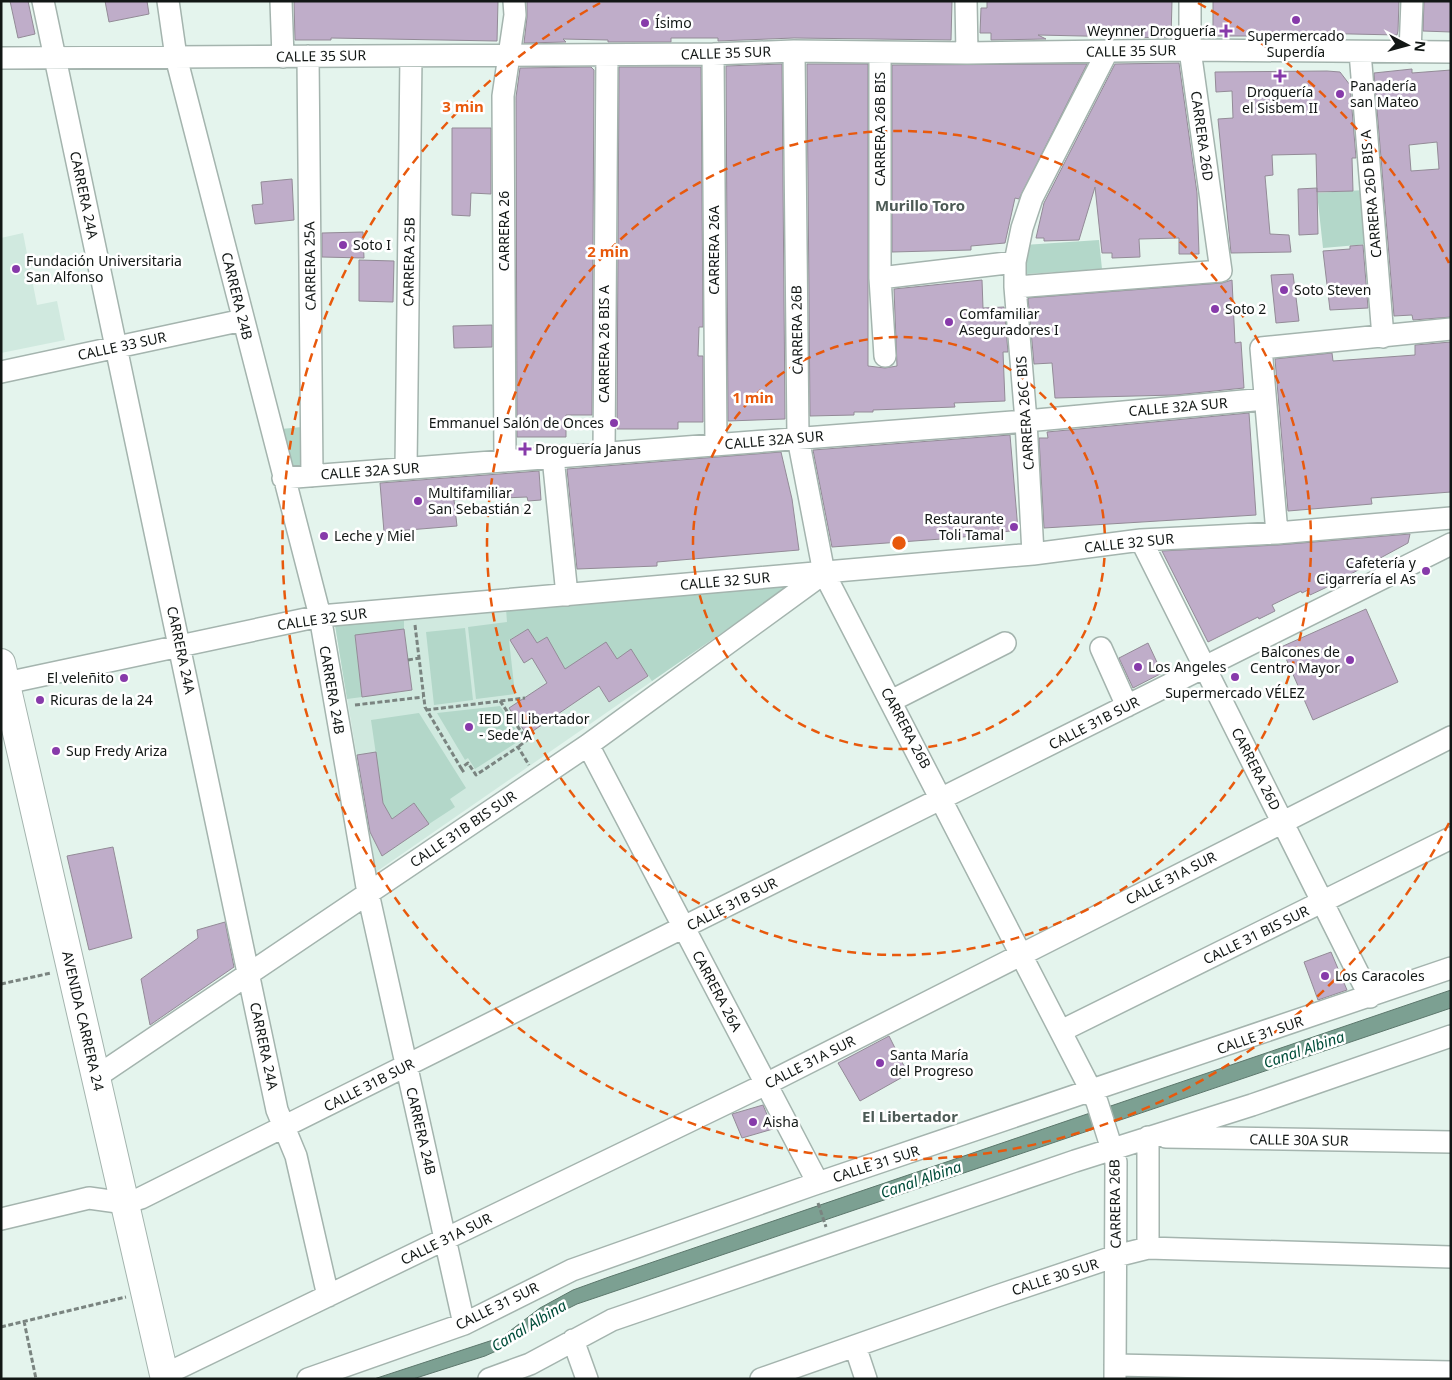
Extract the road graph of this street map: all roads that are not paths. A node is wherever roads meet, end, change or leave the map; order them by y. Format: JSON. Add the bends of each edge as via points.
{"nodes":[{"id":1,"x":43,"y":1,"type":"edge"},
{"id":2,"x":168,"y":1,"type":"edge"},
{"id":3,"x":281,"y":1,"type":"edge"},
{"id":4,"x":514,"y":1,"type":"edge"},
{"id":5,"x":966,"y":1,"type":"edge"},
{"id":6,"x":1190,"y":1,"type":"edge"},
{"id":7,"x":1412,"y":1,"type":"edge"},
{"id":8,"x":1190,"y":50,"type":"junction"},
{"id":9,"x":794,"y":51,"type":"junction"},
{"id":10,"x":880,"y":52,"type":"junction"},
{"id":11,"x":1108,"y":52,"type":"junction"},
{"id":12,"x":1360,"y":52,"type":"junction"},
{"id":13,"x":1410,"y":52,"type":"junction"},
{"id":14,"x":1451,"y":52,"type":"edge"},
{"id":15,"x":967,"y":53,"type":"junction"},
{"id":16,"x":713,"y":54,"type":"junction"},
{"id":17,"x":508,"y":55,"type":"junction"},
{"id":18,"x":607,"y":55,"type":"junction"},
{"id":19,"x":308,"y":56,"type":"junction"},
{"id":20,"x":412,"y":56,"type":"junction"},
{"id":21,"x":55,"y":57,"type":"junction"},
{"id":22,"x":176,"y":57,"type":"junction"},
{"id":23,"x":283,"y":57,"type":"junction"},
{"id":24,"x":1,"y":58,"type":"edge"},
{"id":25,"x":1015,"y":262,"type":"junction"},
{"id":26,"x":880,"y":278,"type":"junction"},
{"id":27,"x":1015,"y":287,"type":"junction"},
{"id":28,"x":243,"y":320,"type":"junction"},
{"id":29,"x":1451,"y":329,"type":"edge"},
{"id":30,"x":1383,"y":337,"type":"junction"},
{"id":31,"x":116,"y":347,"type":"junction"},
{"id":32,"x":885,"y":356,"type":"dead end"},
{"id":33,"x":1,"y":372,"type":"edge"},
{"id":34,"x":1265,"y":399,"type":"junction"},
{"id":35,"x":1026,"y":422,"type":"junction"},
{"id":36,"x":798,"y":438,"type":"junction"},
{"id":37,"x":716,"y":445,"type":"junction"},
{"id":38,"x":604,"y":453,"type":"junction"},
{"id":39,"x":554,"y":457,"type":"junction"},
{"id":40,"x":505,"y":461,"type":"junction"},
{"id":41,"x":406,"y":468,"type":"junction"},
{"id":42,"x":312,"y":476,"type":"junction"},
{"id":43,"x":283,"y":478,"type":"junction"},
{"id":44,"x":1444,"y":518,"type":"edge"},
{"id":45,"x":1277,"y":533,"type":"junction"},
{"id":46,"x":1141,"y":540,"type":"junction"},
{"id":47,"x":1450,"y":546,"type":"edge"},
{"id":48,"x":1033,"y":554,"type":"junction"},
{"id":49,"x":824,"y":573,"type":"junction"},
{"id":50,"x":567,"y":594,"type":"junction"},
{"id":51,"x":320,"y":616,"type":"junction"},
{"id":52,"x":1005,"y":643,"type":"dead end"},
{"id":53,"x":180,"y":644,"type":"junction"},
{"id":54,"x":1101,"y":648,"type":"dead end"},
{"id":55,"x":1205,"y":667,"type":"junction"},
{"id":56,"x":4,"y":673,"type":"edge"},
{"id":57,"x":892,"y":701,"type":"junction"},
{"id":58,"x":1128,"y":706,"type":"junction"},
{"id":59,"x":1451,"y":737,"type":"edge"},
{"id":60,"x":1,"y":743,"type":"edge"},
{"id":61,"x":588,"y":745,"type":"junction"},
{"id":62,"x":943,"y":798,"type":"junction"},
{"id":63,"x":1283,"y":822,"type":"junction"},
{"id":64,"x":1451,"y":838,"type":"edge"},
{"id":65,"x":368,"y":893,"type":"junction"},
{"id":66,"x":1323,"y":902,"type":"junction"},
{"id":67,"x":684,"y":928,"type":"junction"},
{"id":68,"x":1022,"y":954,"type":"junction"},
{"id":69,"x":1451,"y":968,"type":"edge"},
{"id":70,"x":249,"y":974,"type":"junction"},
{"id":71,"x":1370,"y":997,"type":"junction"},
{"id":72,"x":1061,"y":1031,"type":"junction"},
{"id":73,"x":1451,"y":1036,"type":"edge"},
{"id":74,"x":406,"y":1066,"type":"junction"},
{"id":75,"x":96,"y":1077,"type":"junction"},
{"id":76,"x":766,"y":1084,"type":"junction"},
{"id":77,"x":1095,"y":1097,"type":"junction"},
{"id":78,"x":284,"y":1127,"type":"junction"},
{"id":79,"x":1148,"y":1137,"type":"junction"},
{"id":80,"x":1110,"y":1140,"type":"junction"},
{"id":81,"x":1451,"y":1142,"type":"edge"},
{"id":82,"x":818,"y":1194,"type":"junction"},
{"id":83,"x":115,"y":1201,"type":"junction"},
{"id":84,"x":1,"y":1219,"type":"edge"},
{"id":85,"x":445,"y":1239,"type":"junction"},
{"id":86,"x":1148,"y":1248,"type":"junction"},
{"id":87,"x":1116,"y":1256,"type":"junction"},
{"id":88,"x":1451,"y":1257,"type":"edge"},
{"id":89,"x":328,"y":1296,"type":"junction"},
{"id":90,"x":464,"y":1324,"type":"junction"},
{"id":91,"x":573,"y":1340,"type":"junction"},
{"id":92,"x":855,"y":1346,"type":"junction"},
{"id":93,"x":1115,"y":1372,"type":"edge"},
{"id":94,"x":1150,"y":1372,"type":"edge"},
{"id":95,"x":1451,"y":1372,"type":"edge"},
{"id":96,"x":159,"y":1378,"type":"edge"},
{"id":97,"x":308,"y":1379,"type":"edge"},
{"id":98,"x":489,"y":1379,"type":"edge"},
{"id":99,"x":587,"y":1379,"type":"edge"},
{"id":100,"x":762,"y":1379,"type":"edge"},
{"id":101,"x":866,"y":1379,"type":"edge"}],
"edges":[{"from":1,"to":21,"type":"street","name":"CARRERA 24A"},
{"from":2,"to":22,"type":"street","name":"CARRERA 24B"},
{"from":3,"to":23,"type":"street"},
{"from":4,"to":17,"type":"street","name":"CARRERA 26","via":[[515,15]]},
{"from":5,"to":15,"type":"street"},
{"from":6,"to":8,"type":"street","name":"CARRERA 26D"},
{"from":7,"to":13,"type":"street"},
{"from":8,"to":11,"type":"street","name":"CALLE 35 SUR"},
{"from":8,"to":12,"type":"street","name":"CALLE 35 SUR"},
{"from":8,"to":27,"type":"street","name":"CARRERA 26D","via":[[1221,271]]},
{"from":9,"to":10,"type":"street","name":"CALLE 35 SUR"},
{"from":9,"to":16,"type":"street","name":"CALLE 35 SUR"},
{"from":9,"to":36,"type":"street","name":"CARRERA 26B"},
{"from":10,"to":15,"type":"street","name":"CALLE 35 SUR"},
{"from":10,"to":26,"type":"street","name":"CARRERA 26B BIS"},
{"from":11,"to":15,"type":"street","name":"CALLE 35 SUR"},
{"from":11,"to":25,"type":"street","name":"CARRERA 26C BIS","via":[[1032,198]]},
{"from":12,"to":13,"type":"street","name":"CALLE 35 SUR"},
{"from":12,"to":30,"type":"street","name":"CARRERA 26D BIS A"},
{"from":13,"to":14,"type":"street","name":"CALLE 35 SUR"},
{"from":16,"to":18,"type":"street","name":"CALLE 35 SUR"},
{"from":16,"to":37,"type":"street","name":"CARRERA 26A"},
{"from":17,"to":18,"type":"street","name":"CALLE 35 SUR"},
{"from":17,"to":20,"type":"street","name":"CALLE 35 SUR"},
{"from":17,"to":40,"type":"street","name":"CARRERA 26","via":[[503,96]]},
{"from":18,"to":38,"type":"street","name":"CARRERA 26 BIS A"},
{"from":19,"to":20,"type":"street","name":"CALLE 35 SUR"},
{"from":19,"to":23,"type":"street","name":"CALLE 35 SUR"},
{"from":19,"to":42,"type":"street","name":"CARRERA 25A"},
{"from":20,"to":41,"type":"street","name":"CARRERA 25B"},
{"from":21,"to":22,"type":"street","name":"CALLE 35 SUR"},
{"from":21,"to":24,"type":"street","name":"CALLE 35 SUR"},
{"from":21,"to":31,"type":"street","name":"CARRERA 24A"},
{"from":22,"to":23,"type":"street","name":"CALLE 35 SUR"},
{"from":22,"to":28,"type":"street","name":"CARRERA 24B"},
{"from":25,"to":26,"type":"street"},
{"from":25,"to":27,"type":"street","name":"CARRERA 26C BIS"},
{"from":26,"to":32,"type":"street","name":"CARRERA 26B BIS"},
{"from":27,"to":35,"type":"street","name":"CARRERA 26C BIS"},
{"from":28,"to":31,"type":"street","name":"CALLE 33 SUR"},
{"from":28,"to":43,"type":"street","name":"CARRERA 24B"},
{"from":29,"to":30,"type":"street"},
{"from":30,"to":34,"type":"street","via":[[1261,348]]},
{"from":31,"to":33,"type":"street","name":"CALLE 33 SUR"},
{"from":31,"to":53,"type":"street","name":"CARRERA 24A"},
{"from":34,"to":35,"type":"street","name":"CALLE 32A SUR"},
{"from":34,"to":45,"type":"street"},
{"from":35,"to":36,"type":"street","name":"CALLE 32A SUR"},
{"from":35,"to":48,"type":"street","name":"CARRERA 26C BIS"},
{"from":36,"to":37,"type":"street","name":"CALLE 32A SUR"},
{"from":36,"to":49,"type":"street","name":"CARRERA 26B"},
{"from":37,"to":38,"type":"street","name":"CALLE 32A SUR"},
{"from":38,"to":39,"type":"street","name":"CALLE 32A SUR"},
{"from":39,"to":40,"type":"street","name":"CALLE 32A SUR"},
{"from":39,"to":50,"type":"street"},
{"from":40,"to":41,"type":"street","name":"CALLE 32A SUR"},
{"from":41,"to":42,"type":"street","name":"CALLE 32A SUR"},
{"from":42,"to":43,"type":"street","name":"CALLE 32A SUR"},
{"from":43,"to":51,"type":"street","name":"CARRERA 24B"},
{"from":44,"to":45,"type":"street","name":"CALLE 32 SUR"},
{"from":44,"to":47,"type":"street"},
{"from":45,"to":46,"type":"street","name":"CALLE 32 SUR"},
{"from":46,"to":48,"type":"street","name":"CALLE 32 SUR"},
{"from":46,"to":55,"type":"street","name":"CARRERA 26D"},
{"from":47,"to":55,"type":"street","name":"CALLE 31B SUR"},
{"from":48,"to":49,"type":"street","name":"CALLE 32 SUR"},
{"from":49,"to":50,"type":"street","name":"CALLE 32 SUR"},
{"from":49,"to":57,"type":"street","name":"CARRERA 26B"},
{"from":49,"to":61,"type":"street","name":"CALLE 31B BIS SUR"},
{"from":50,"to":51,"type":"street","name":"CALLE 32 SUR"},
{"from":51,"to":53,"type":"street","name":"CALLE 32 SUR"},
{"from":51,"to":65,"type":"street","name":"CARRERA 24B"},
{"from":52,"to":57,"type":"street"},
{"from":53,"to":56,"type":"street","name":"CALLE 32 SUR"},
{"from":53,"to":70,"type":"street","name":"CARRERA 24A"},
{"from":54,"to":58,"type":"street"},
{"from":55,"to":58,"type":"street","name":"CALLE 31B SUR"},
{"from":55,"to":63,"type":"street","name":"CARRERA 26D"},
{"from":56,"to":75,"type":"main road","name":"AVENIDA CARRERA 24"},
{"from":57,"to":62,"type":"street","name":"CARRERA 26B"},
{"from":58,"to":62,"type":"street","name":"CALLE 31B SUR"},
{"from":59,"to":63,"type":"street","name":"CALLE 31A SUR"},
{"from":60,"to":83,"type":"main road","name":"AVENIDA CARRERA 24","via":[[54,972]]},
{"from":61,"to":65,"type":"street","name":"CALLE 31B BIS SUR"},
{"from":61,"to":67,"type":"street","name":"CARRERA 26A"},
{"from":62,"to":67,"type":"street","name":"CALLE 31B SUR"},
{"from":62,"to":68,"type":"street","name":"CARRERA 26B"},
{"from":63,"to":66,"type":"street","name":"CARRERA 26D"},
{"from":63,"to":68,"type":"street","name":"CALLE 31A SUR"},
{"from":64,"to":66,"type":"street","name":"CALLE 31 BIS SUR"},
{"from":65,"to":70,"type":"street","name":"CALLE 31B BIS SUR"},
{"from":65,"to":74,"type":"street","name":"CARRERA 24B"},
{"from":66,"to":71,"type":"street","name":"CARRERA 26D"},
{"from":66,"to":72,"type":"street","name":"CALLE 31 BIS SUR"},
{"from":67,"to":74,"type":"street","name":"CALLE 31B SUR"},
{"from":67,"to":76,"type":"street","name":"CARRERA 26A"},
{"from":68,"to":72,"type":"street","name":"CARRERA 26B"},
{"from":68,"to":76,"type":"street","name":"CALLE 31A SUR"},
{"from":69,"to":71,"type":"street","name":"CALLE 31 SUR"},
{"from":70,"to":75,"type":"street","name":"CALLE 31B BIS SUR"},
{"from":70,"to":78,"type":"street","name":"CARRERA 24A"},
{"from":71,"to":77,"type":"street","name":"CALLE 31 SUR"},
{"from":72,"to":77,"type":"street","name":"CARRERA 26B"},
{"from":73,"to":79,"type":"street"},
{"from":74,"to":78,"type":"street","name":"CALLE 31B SUR"},
{"from":74,"to":85,"type":"street","name":"CARRERA 24B"},
{"from":75,"to":83,"type":"main road","name":"AVENIDA CARRERA 24"},
{"from":76,"to":82,"type":"street","name":"CARRERA 26A"},
{"from":76,"to":85,"type":"street","name":"CALLE 31A SUR"},
{"from":77,"to":80,"type":"street","name":"CARRERA 26B"},
{"from":77,"to":82,"type":"street","name":"CALLE 31 SUR"},
{"from":78,"to":83,"type":"street","name":"CALLE 31B SUR","via":[[142,1198]]},
{"from":78,"to":89,"type":"street","name":"CARRERA 24A","via":[[296,1156]]},
{"from":79,"to":80,"type":"street"},
{"from":79,"to":81,"type":"street","name":"CALLE 30A SUR"},
{"from":79,"to":86,"type":"street"},
{"from":80,"to":87,"type":"street","name":"CARRERA 26B","via":[[1117,1179]]},
{"from":80,"to":91,"type":"street","via":[[612,1320]]},
{"from":82,"to":90,"type":"street","name":"CALLE 31 SUR","via":[[572,1270]]},
{"from":83,"to":84,"type":"street","name":"CALLE 31B SUR","via":[[89,1198]]},
{"from":83,"to":96,"type":"main road","name":"AVENIDA CARRERA 24"},
{"from":83,"to":96,"type":"main road","name":"AVENIDA CARRERA 24","via":[[128,1297]]},
{"from":85,"to":89,"type":"street","name":"CALLE 31A SUR"},
{"from":85,"to":90,"type":"street","name":"CARRERA 24B"},
{"from":86,"to":87,"type":"street","name":"CALLE 30 SUR"},
{"from":86,"to":88,"type":"street","name":"CALLE 30 SUR"},
{"from":87,"to":92,"type":"street","name":"CALLE 30 SUR"},
{"from":87,"to":93,"type":"street","name":"CARRERA 26B"},
{"from":89,"to":96,"type":"street","name":"CALLE 31A SUR"},
{"from":90,"to":97,"type":"street","name":"CALLE 31 SUR"},
{"from":91,"to":98,"type":"street","via":[[530,1364]]},
{"from":91,"to":99,"type":"street"},
{"from":92,"to":100,"type":"street","name":"CALLE 30 SUR"},
{"from":92,"to":101,"type":"street"},
{"from":93,"to":94,"type":"street"},
{"from":94,"to":95,"type":"street"}]}
